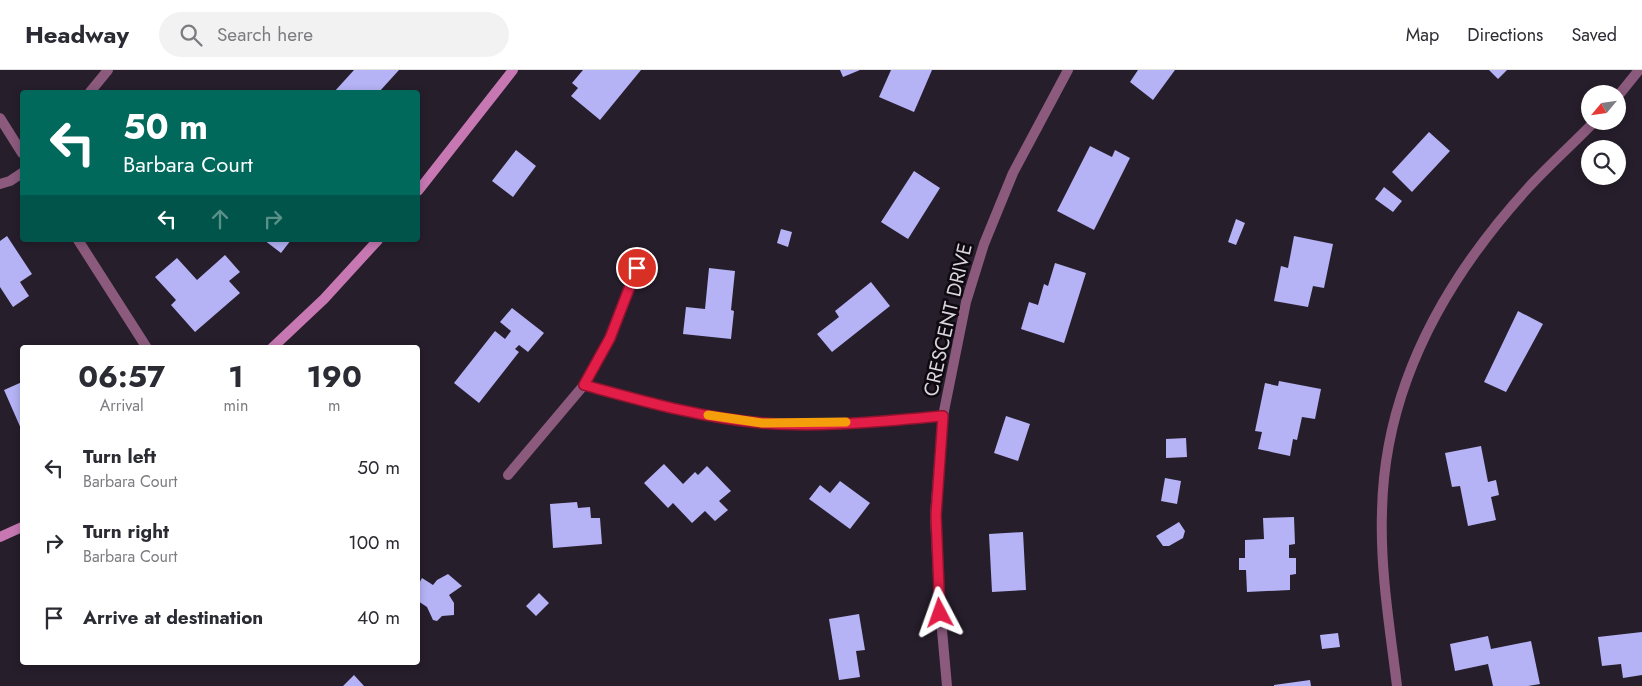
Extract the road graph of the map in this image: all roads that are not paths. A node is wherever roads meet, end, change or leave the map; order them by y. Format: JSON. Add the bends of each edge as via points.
{"nodes":[{"id":1,"x":108,"y":70,"type":"edge"},
{"id":2,"x":513,"y":70,"type":"edge"},
{"id":3,"x":1068,"y":70,"type":"edge"},
{"id":4,"x":1639,"y":70,"type":"edge"},
{"id":5,"x":1626,"y":86,"type":"edge"},
{"id":6,"x":92,"y":90,"type":"edge"},
{"id":7,"x":0,"y":118,"type":"edge"},
{"id":8,"x":1586,"y":130,"type":"edge"},
{"id":9,"x":20,"y":150,"type":"edge"},
{"id":10,"x":20,"y":174,"type":"edge"},
{"id":11,"x":0,"y":184,"type":"edge"},
{"id":12,"x":420,"y":188,"type":"edge"},
{"id":13,"x":79,"y":242,"type":"edge"},
{"id":14,"x":376,"y":242,"type":"edge"},
{"id":15,"x":637,"y":268,"type":"dead end"},
{"id":16,"x":145,"y":345,"type":"edge"},
{"id":17,"x":275,"y":345,"type":"edge"},
{"id":18,"x":584,"y":385,"type":"junction"},
{"id":19,"x":943,"y":416,"type":"junction"},
{"id":20,"x":508,"y":475,"type":"dead end"},
{"id":21,"x":20,"y":528,"type":"edge"},
{"id":22,"x":0,"y":538,"type":"edge"},
{"id":23,"x":947,"y":686,"type":"edge"},
{"id":24,"x":1397,"y":686,"type":"edge"}],
"edges":[{"from":1,"to":6,"type":"street"},
{"from":2,"to":12,"type":"main road"},
{"from":3,"to":19,"type":"street","name":"CRESCENT DRIVE","via":[[1016,166],[984,244],[966,302]]},
{"from":4,"to":5,"type":"street"},
{"from":7,"to":9,"type":"street"},
{"from":8,"to":24,"type":"street","via":[[1527,189],[1472,256],[1426,333],[1401,392],[1387,448],[1382,513]]},
{"from":10,"to":11,"type":"street"},
{"from":13,"to":16,"type":"street"},
{"from":14,"to":17,"type":"main road","via":[[324,299]]},
{"from":15,"to":18,"type":"street","via":[[610,338]]},
{"from":18,"to":19,"type":"street","via":[[679,411],[762,423],[882,421]]},
{"from":18,"to":20,"type":"street"},
{"from":19,"to":23,"type":"street","name":"CRESCENT DRIVE","via":[[936,515]]},
{"from":21,"to":22,"type":"main road"}]}
